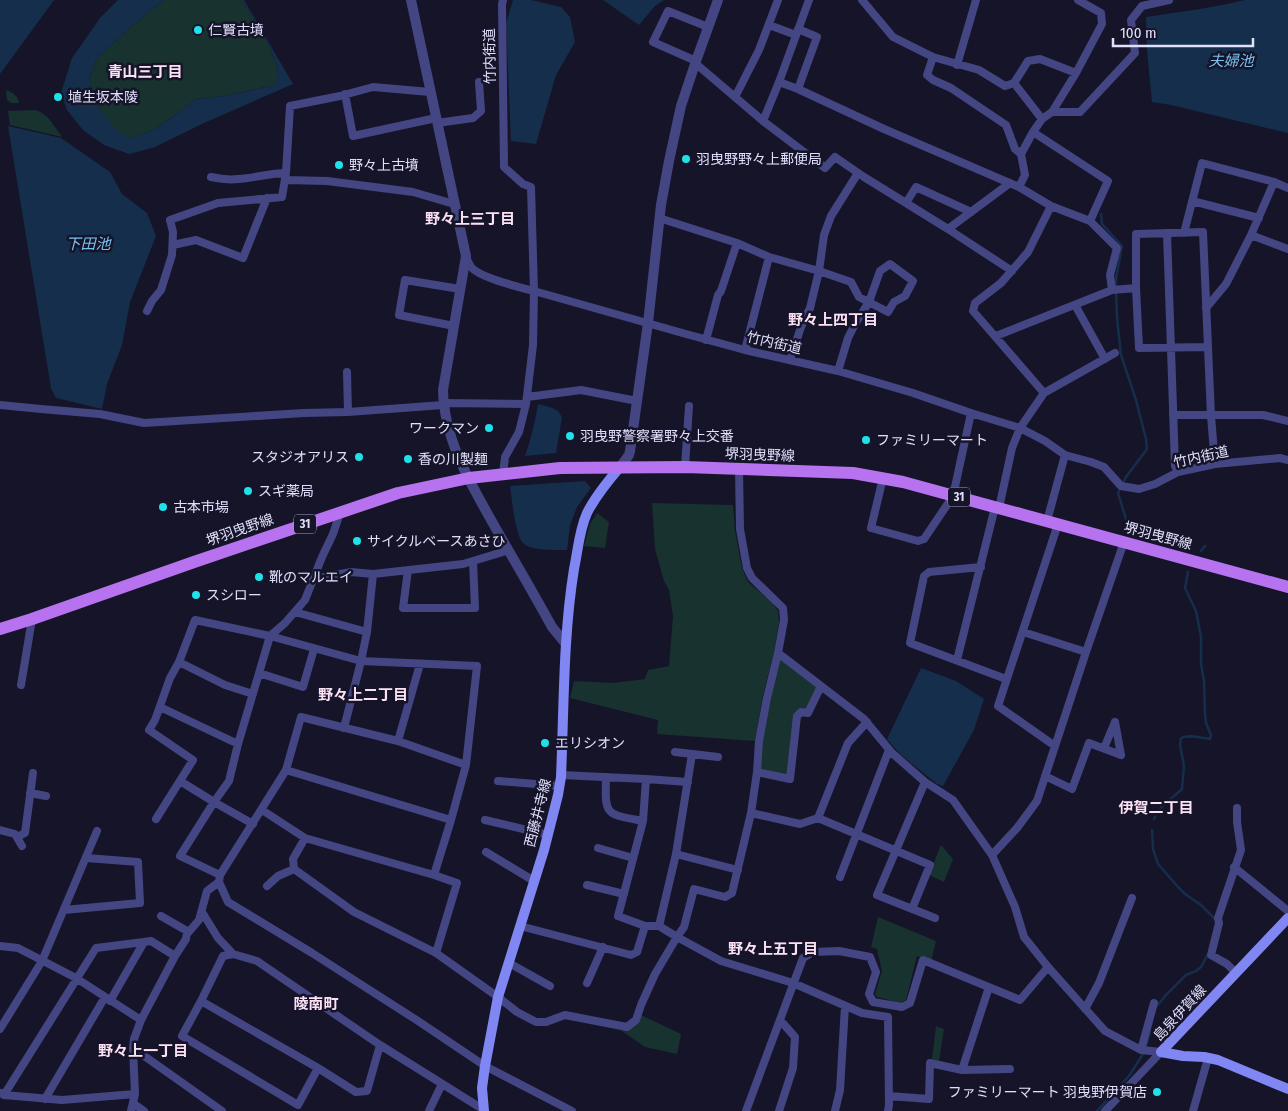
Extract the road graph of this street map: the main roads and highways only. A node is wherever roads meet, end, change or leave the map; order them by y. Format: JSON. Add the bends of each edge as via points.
{"nodes":[{"id":1,"x":620,"y":467,"type":"junction"},
{"id":2,"x":1288,"y":587,"type":"edge"},
{"id":3,"x":0,"y":629,"type":"edge"},
{"id":4,"x":1288,"y":918,"type":"edge"},
{"id":5,"x":1288,"y":1089,"type":"edge"},
{"id":6,"x":484,"y":1110,"type":"edge"}],
"edges":[{"from":1,"to":2,"type":"main road","name":"堺羽曳野線","number":"31","via":[[853,473],[883,478]]},
{"from":1,"to":3,"type":"main road","name":"堺羽曳野線","number":"31","via":[[560,468],[503,474],[398,493]]},
{"from":1,"to":6,"type":"main road","name":"西藤井寺線","via":[[588,513],[580,536],[566,644],[561,780],[548,835],[498,997],[484,1066]]},
{"from":4,"to":5,"type":"main road","name":"島泉伊賀線","via":[[1161,1052],[1218,1060]]}]}
